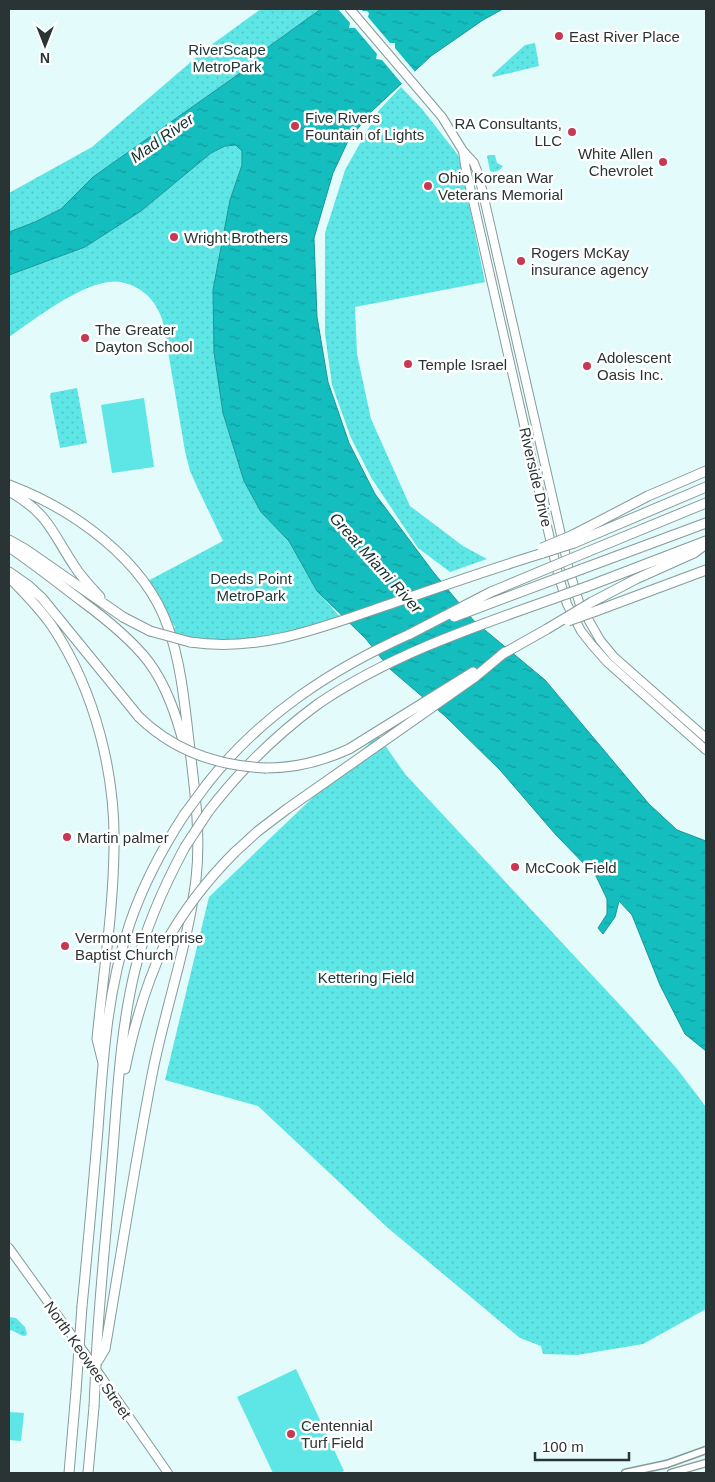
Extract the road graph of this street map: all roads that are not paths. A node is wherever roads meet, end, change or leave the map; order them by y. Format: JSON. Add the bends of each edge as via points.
{"nodes":[{"id":1,"x":350,"y":9,"type":"edge"},
{"id":2,"x":463,"y":151,"type":"junction"},
{"id":3,"x":706,"y":470,"type":"edge"},
{"id":4,"x":9,"y":484,"type":"edge"},
{"id":5,"x":706,"y":486,"type":"edge"},
{"id":6,"x":9,"y":491,"type":"edge"},
{"id":7,"x":706,"y":503,"type":"edge"},
{"id":8,"x":706,"y":523,"type":"edge"},
{"id":9,"x":574,"y":539,"type":"junction"},
{"id":10,"x":9,"y":540,"type":"edge"},
{"id":11,"x":706,"y":543,"type":"edge"},
{"id":12,"x":9,"y":546,"type":"edge"},
{"id":13,"x":706,"y":570,"type":"edge"},
{"id":14,"x":9,"y":572,"type":"edge"},
{"id":15,"x":9,"y":577,"type":"edge"},
{"id":16,"x":108,"y":607,"type":"junction"},
{"id":17,"x":547,"y":629,"type":"junction"},
{"id":18,"x":410,"y":634,"type":"junction"},
{"id":19,"x":505,"y":652,"type":"junction"},
{"id":20,"x":706,"y":738,"type":"edge"},
{"id":21,"x":706,"y":750,"type":"edge"},
{"id":22,"x":193,"y":778,"type":"junction"},
{"id":23,"x":103,"y":1063,"type":"junction"},
{"id":24,"x":116,"y":1111,"type":"junction"},
{"id":25,"x":9,"y":1248,"type":"edge"},
{"id":26,"x":96,"y":1364,"type":"junction"},
{"id":27,"x":704,"y":1451,"type":"edge"},
{"id":28,"x":704,"y":1464,"type":"edge"},
{"id":29,"x":688,"y":1468,"type":"junction"},
{"id":30,"x":69,"y":1473,"type":"edge"},
{"id":31,"x":88,"y":1473,"type":"edge"},
{"id":32,"x":168,"y":1473,"type":"edge"},
{"id":33,"x":625,"y":1473,"type":"edge"},
{"id":34,"x":671,"y":1473,"type":"edge"},
{"id":35,"x":682,"y":1473,"type":"edge"},
{"id":36,"x":694,"y":1473,"type":"edge"}],
"edges":[{"from":1,"to":2,"type":"main road","name":"Riverside Drive","via":[[435,108]]},
{"from":2,"to":20,"type":"main road","name":"Riverside Drive","via":[[474,163],[483,191],[569,570],[580,605],[592,629],[614,657]]},
{"from":2,"to":21,"type":"main road","name":"Riverside Drive","via":[[567,604],[581,631],[607,662]]},
{"from":3,"to":9,"type":"highway","via":[[648,496]]},
{"from":4,"to":22,"type":"highway","via":[[51,503],[90,529],[121,556],[153,596],[168,627],[174,649]]},
{"from":5,"to":9,"type":"highway"},
{"from":6,"to":16,"type":"highway","via":[[45,518],[76,569]]},
{"from":7,"to":18,"type":"highway","bridge":true,"via":[[492,592]]},
{"from":8,"to":18,"type":"highway","bridge":true},
{"from":9,"to":16,"type":"highway","bridge":true,"via":[[353,616],[270,641],[230,645],[190,642],[150,630]]},
{"from":10,"to":16,"type":"highway"},
{"from":11,"to":17,"type":"highway","bridge":true,"via":[[694,553],[636,579]]},
{"from":11,"to":24,"type":"highway","bridge":true,"via":[[400,658],[357,679],[282,731],[226,788],[208,812],[185,847],[155,909],[135,969],[124,1032]]},
{"from":12,"to":22,"type":"highway","via":[[106,620],[148,661],[166,691]]},
{"from":13,"to":17,"type":"highway","bridge":true},
{"from":14,"to":19,"type":"highway","bridge":true,"via":[[42,598],[139,716],[167,739],[196,754],[235,766],[288,767],[318,761],[358,744]]},
{"from":15,"to":23,"type":"highway","via":[[37,606],[67,652],[95,719],[109,776],[114,849],[97,1039]]},
{"from":17,"to":19,"type":"highway"},
{"from":18,"to":23,"type":"highway","bridge":true,"via":[[345,666],[305,691],[259,728],[223,764],[184,815],[152,870],[130,923],[108,1013]]},
{"from":19,"to":24,"type":"highway","bridge":true,"via":[[475,677],[258,831],[197,894],[164,946],[146,988],[134,1026]]},
{"from":22,"to":26,"type":"highway","via":[[198,848],[190,916],[154,1068],[105,1348]]},
{"from":23,"to":30,"type":"highway","bridge":true},
{"from":24,"to":26,"type":"highway"},
{"from":25,"to":32,"type":"main road","name":"North Keowee Street"},
{"from":26,"to":31,"type":"highway","bridge":true},
{"from":27,"to":29,"type":"street"},
{"from":27,"to":33,"type":"street","via":[[660,1466]]},
{"from":28,"to":29,"type":"street"},
{"from":28,"to":36,"type":"street"},
{"from":29,"to":34,"type":"street"},
{"from":29,"to":35,"type":"street"}]}
